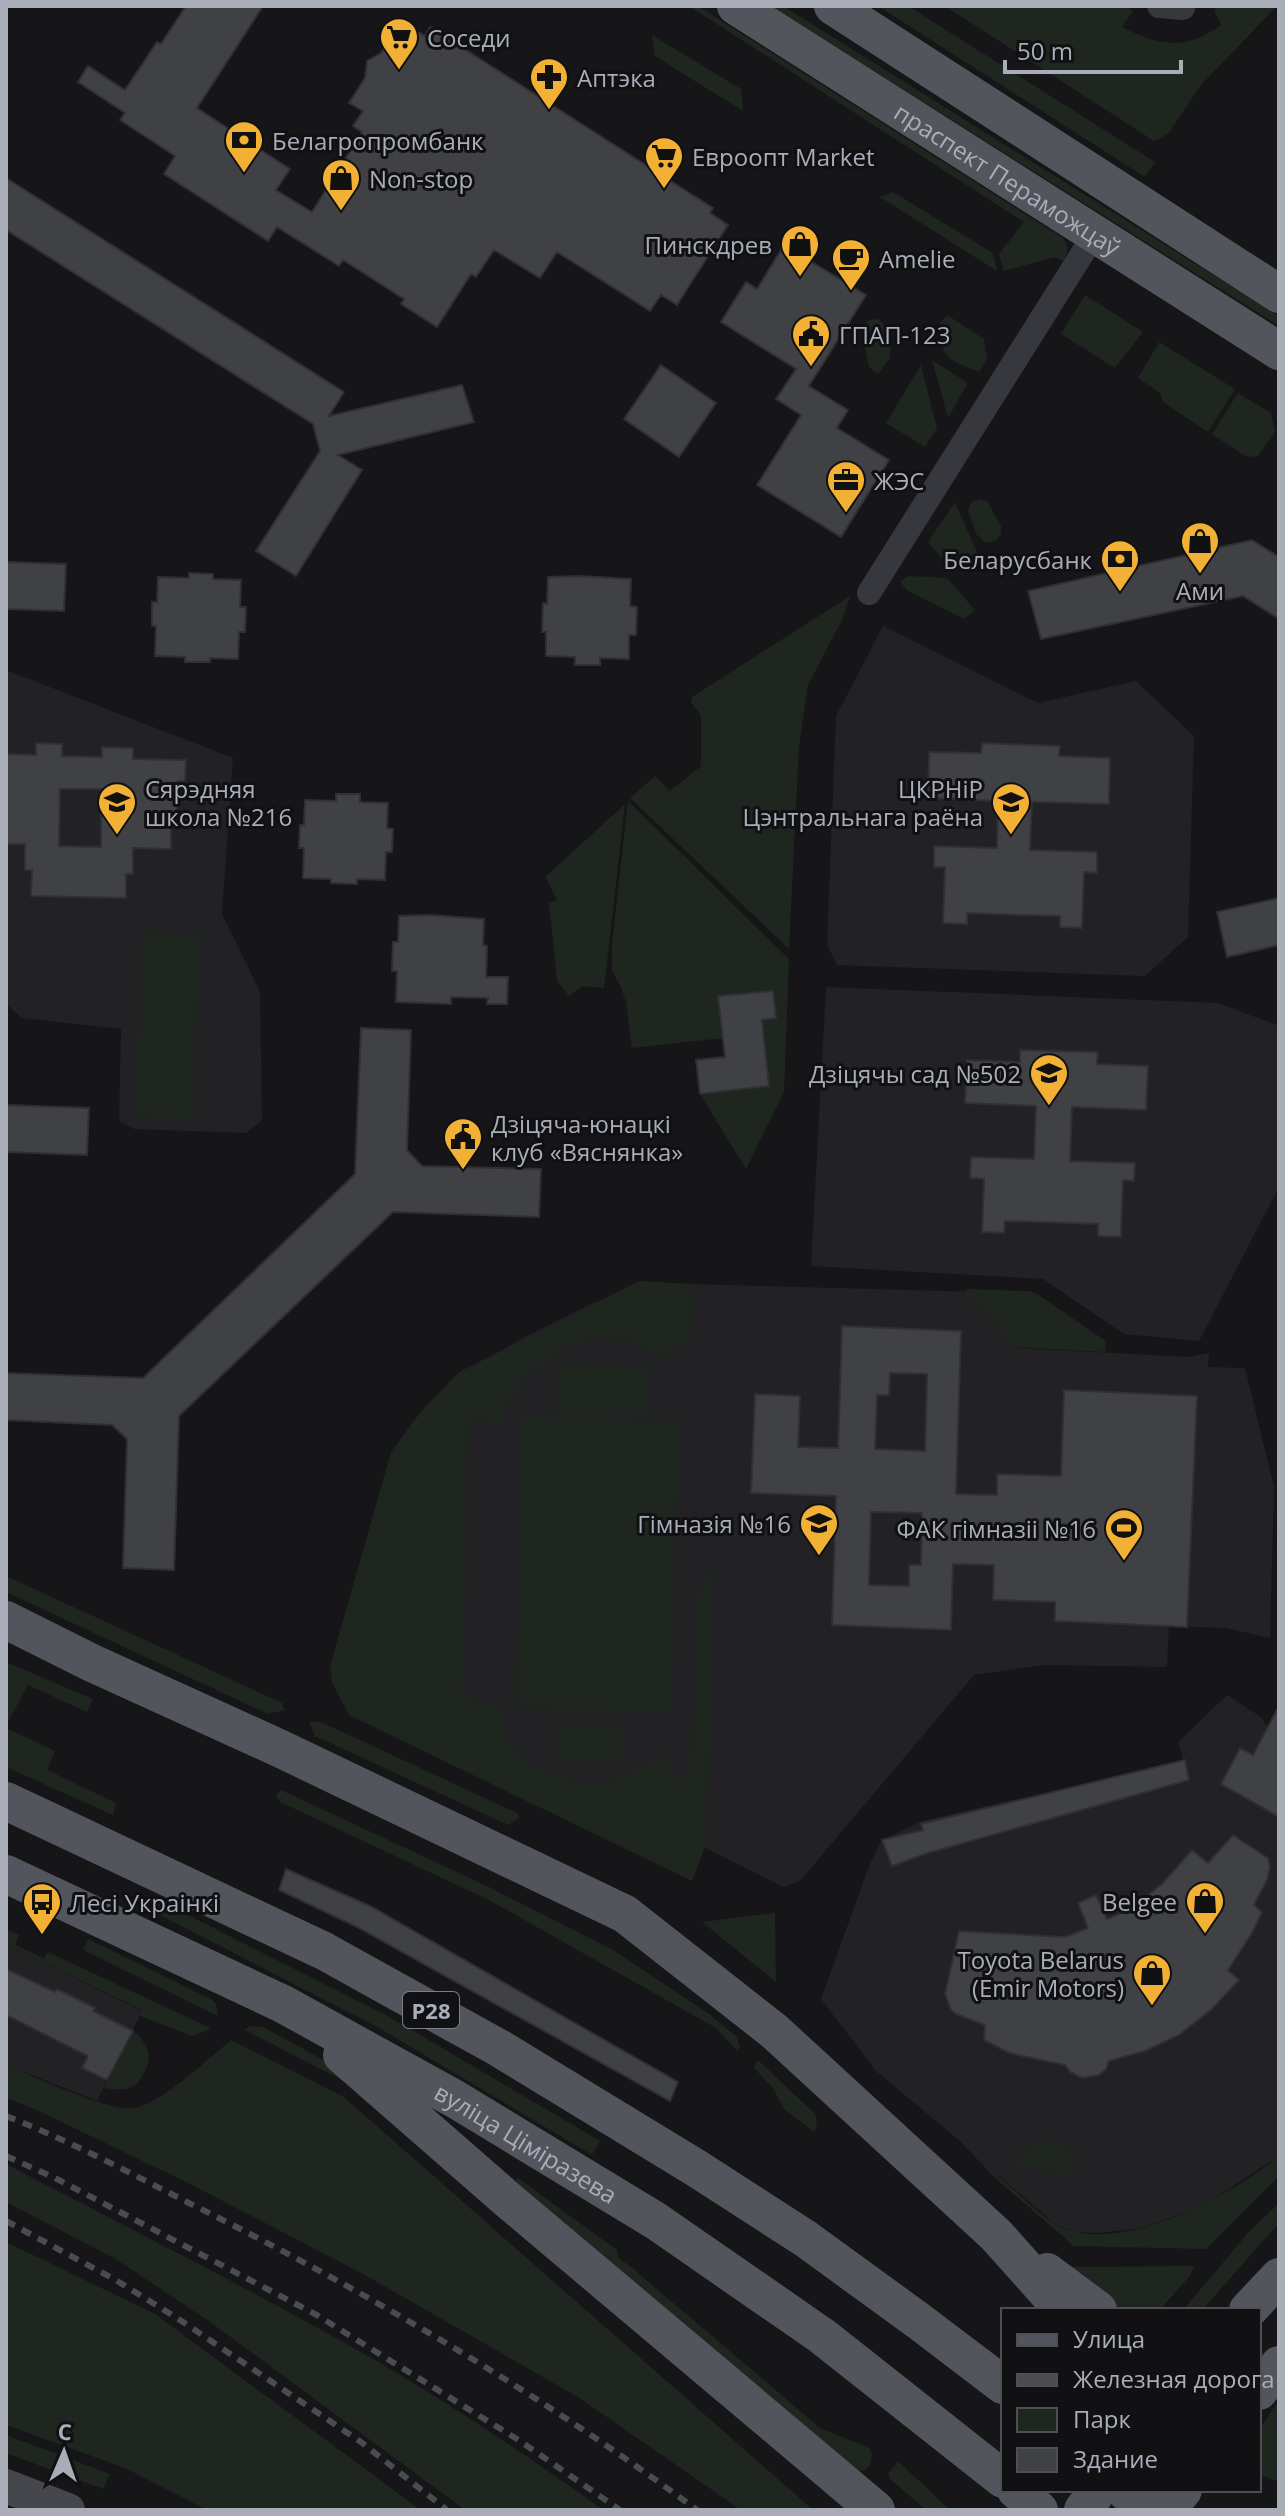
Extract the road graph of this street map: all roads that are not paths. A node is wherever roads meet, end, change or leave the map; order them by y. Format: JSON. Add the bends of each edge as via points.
{"nodes":[{"id":1,"x":736,"y":6,"type":"edge"},
{"id":2,"x":833,"y":6,"type":"edge"},
{"id":3,"x":1094,"y":235,"type":"junction"},
{"id":4,"x":1279,"y":294,"type":"edge"},
{"id":5,"x":1279,"y":351,"type":"edge"},
{"id":6,"x":869,"y":593,"type":"dead end"},
{"id":7,"x":6,"y":1620,"type":"edge"},
{"id":8,"x":6,"y":1649,"type":"edge"},
{"id":9,"x":92,"y":1663,"type":"junction"},
{"id":10,"x":6,"y":1801,"type":"edge"},
{"id":11,"x":6,"y":1874,"type":"edge"},
{"id":12,"x":283,"y":2004,"type":"junction"},
{"id":13,"x":996,"y":2235,"type":"junction"},
{"id":14,"x":1279,"y":2277,"type":"edge"},
{"id":15,"x":1061,"y":2308,"type":"edge"},
{"id":16,"x":1095,"y":2308,"type":"edge"},
{"id":17,"x":1250,"y":2308,"type":"edge"},
{"id":18,"x":1279,"y":2365,"type":"edge"},
{"id":19,"x":1001,"y":2383,"type":"edge"},
{"id":20,"x":1261,"y":2388,"type":"edge"},
{"id":21,"x":1001,"y":2477,"type":"edge"},
{"id":22,"x":6,"y":2486,"type":"edge"},
{"id":23,"x":1018,"y":2492,"type":"edge"},
{"id":24,"x":1096,"y":2492,"type":"edge"},
{"id":25,"x":1130,"y":2492,"type":"edge"},
{"id":26,"x":1166,"y":2505,"type":"edge"},
{"id":27,"x":68,"y":2510,"type":"edge"},
{"id":28,"x":876,"y":2510,"type":"edge"},
{"id":29,"x":1039,"y":2510,"type":"edge"},
{"id":30,"x":1083,"y":2510,"type":"edge"}],
"edges":[{"from":1,"to":3,"type":"main road","name":"праспект Пераможцаў"},
{"from":2,"to":4,"type":"main road"},
{"from":3,"to":5,"type":"main road","name":"праспект Пераможцаў"},
{"from":3,"to":6,"type":"street"},
{"from":7,"to":9,"type":"main road"},
{"from":8,"to":9,"type":"main road"},
{"from":9,"to":13,"type":"main road","via":[[625,1914],[774,2031]]},
{"from":10,"to":19,"type":"main road","number":"Р28","via":[[324,1951],[499,2048],[806,2239]]},
{"from":11,"to":12,"type":"main road","name":"вуліца Ціміразева"},
{"from":12,"to":21,"type":"main road","name":"вуліца Ціміразева","via":[[455,2099],[656,2221],[822,2336]]},
{"from":12,"to":28,"type":"main road"},
{"from":13,"to":15,"type":"main road"},
{"from":13,"to":16,"type":"main road"},
{"from":14,"to":17,"type":"main road"},
{"from":18,"to":20,"type":"main road"},
{"from":22,"to":27,"type":"street"},
{"from":23,"to":29,"type":"main road"},
{"from":24,"to":30,"type":"main road"},
{"from":25,"to":26,"type":"main road"}]}
